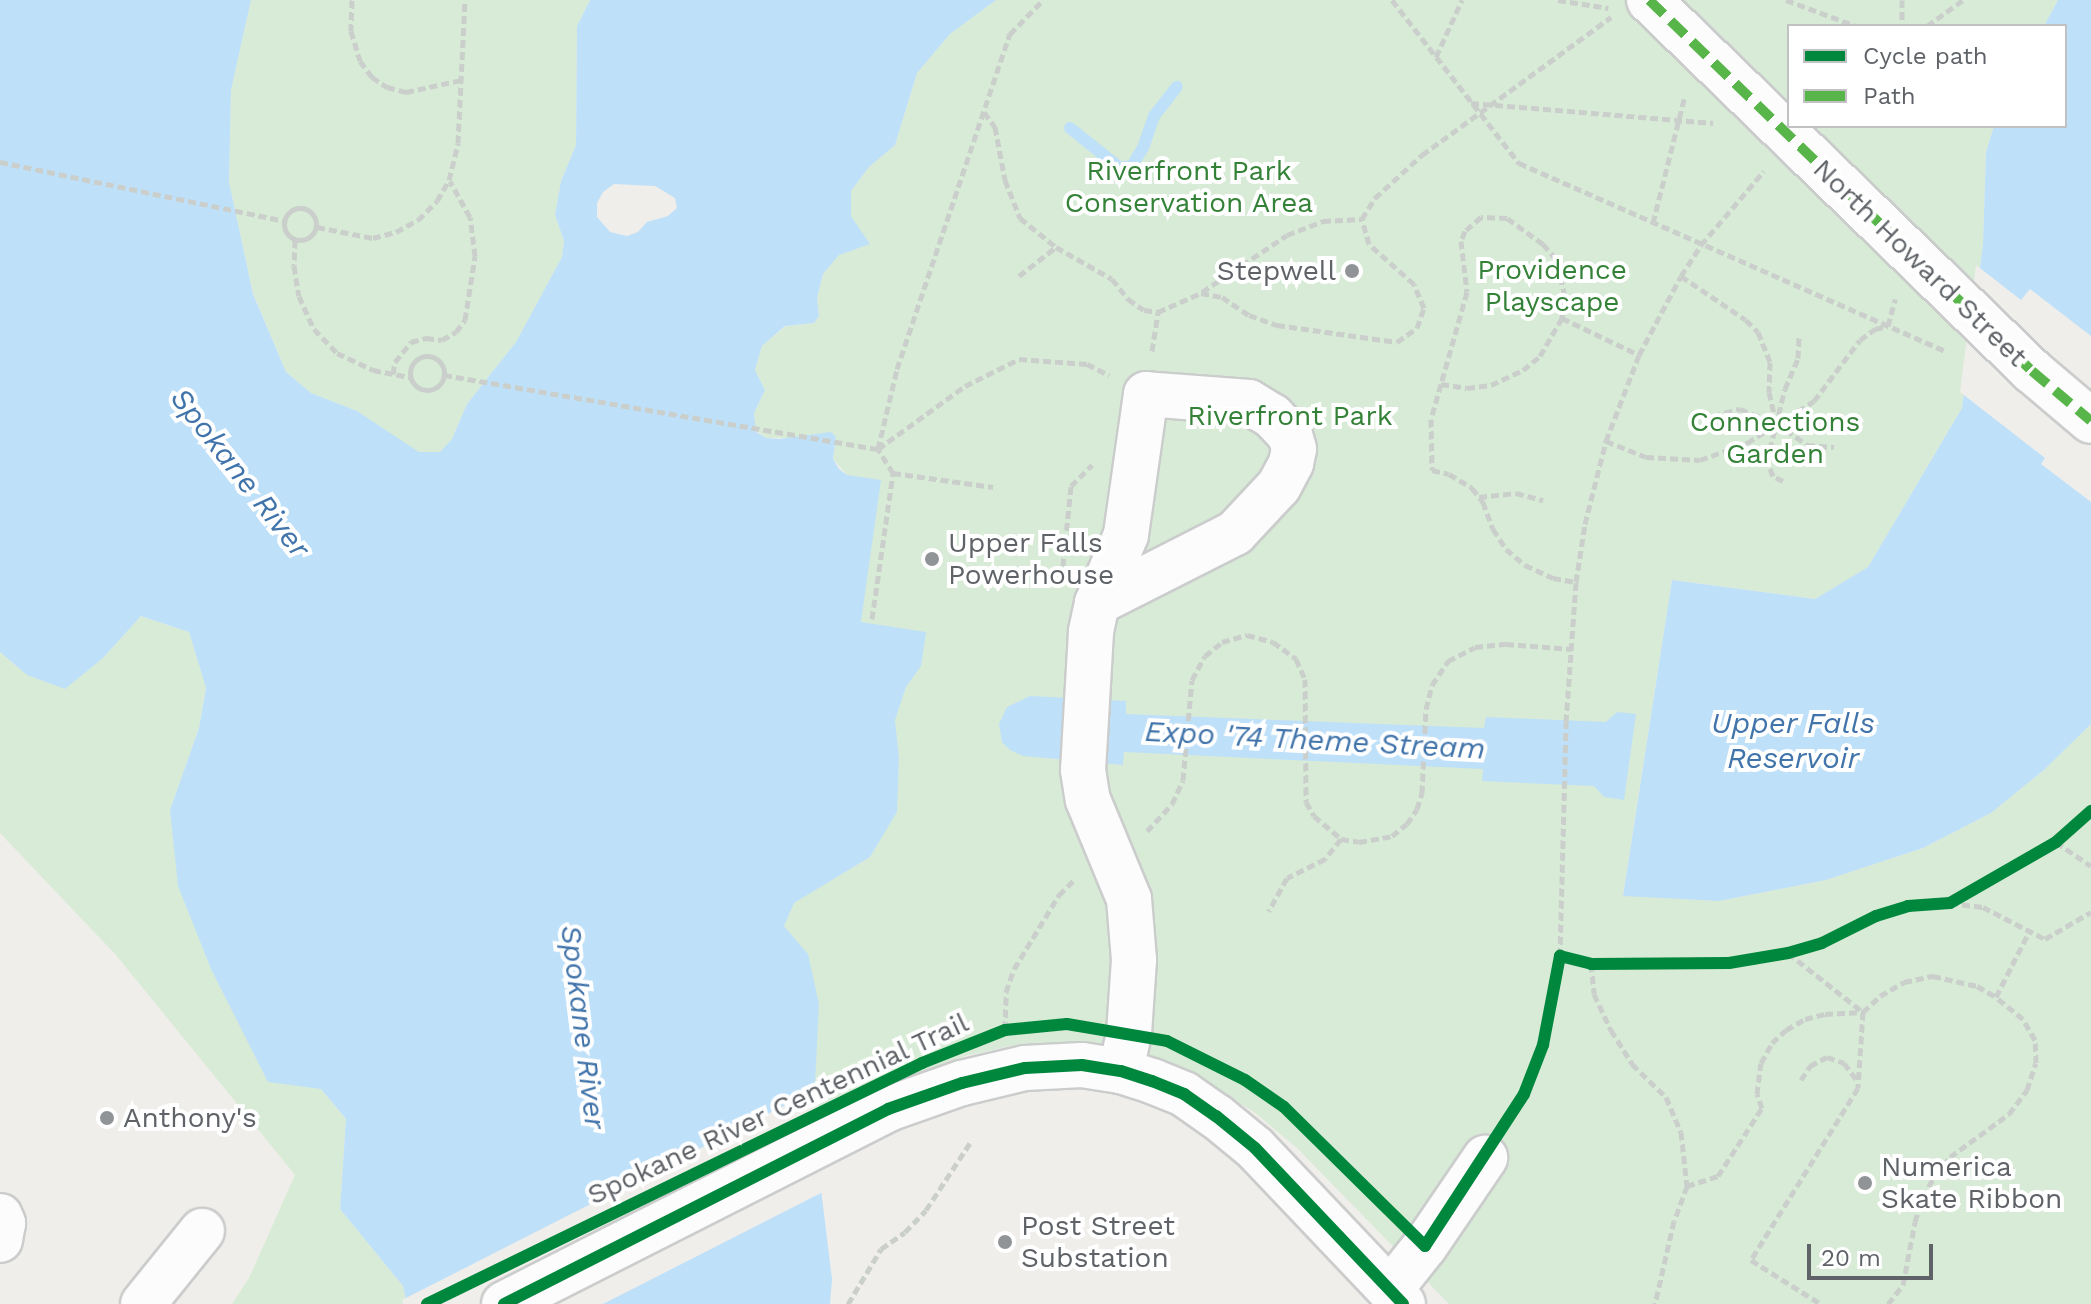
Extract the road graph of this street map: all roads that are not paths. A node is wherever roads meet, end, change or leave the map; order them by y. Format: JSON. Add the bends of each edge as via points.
{"nodes":[{"id":1,"x":1635,"y":5,"type":"edge"},
{"id":2,"x":2091,"y":421,"type":"edge"},
{"id":3,"x":1097,"y":603,"type":"junction"},
{"id":4,"x":1121,"y":1071,"type":"junction"},
{"id":5,"x":1485,"y":1158,"type":"dead end"},
{"id":6,"x":0,"y":1216,"type":"edge"},
{"id":7,"x":202,"y":1231,"type":"dead end"},
{"id":8,"x":0,"y":1240,"type":"edge"},
{"id":9,"x":1396,"y":1297,"type":"edge"},
{"id":10,"x":143,"y":1304,"type":"edge"},
{"id":11,"x":504,"y":1304,"type":"edge"}],
"edges":[{"from":1,"to":2,"type":"street","name":"North Howard Street","via":[[1697,47]]},
{"from":3,"to":3,"type":"street","via":[[1126,535],[1146,394],[1249,402],[1272,416],[1290,435],[1294,449],[1266,502],[1235,533]]},
{"from":3,"to":4,"type":"street","via":[[1083,770],[1088,800],[1129,899],[1134,960]]},
{"from":4,"to":9,"type":"street","via":[[1184,1094],[1226,1124]]},
{"from":4,"to":11,"type":"street","via":[[1082,1065],[1025,1068],[888,1109]]},
{"from":5,"to":9,"type":"street"},
{"from":6,"to":8,"type":"street"},
{"from":7,"to":10,"type":"street"}]}
